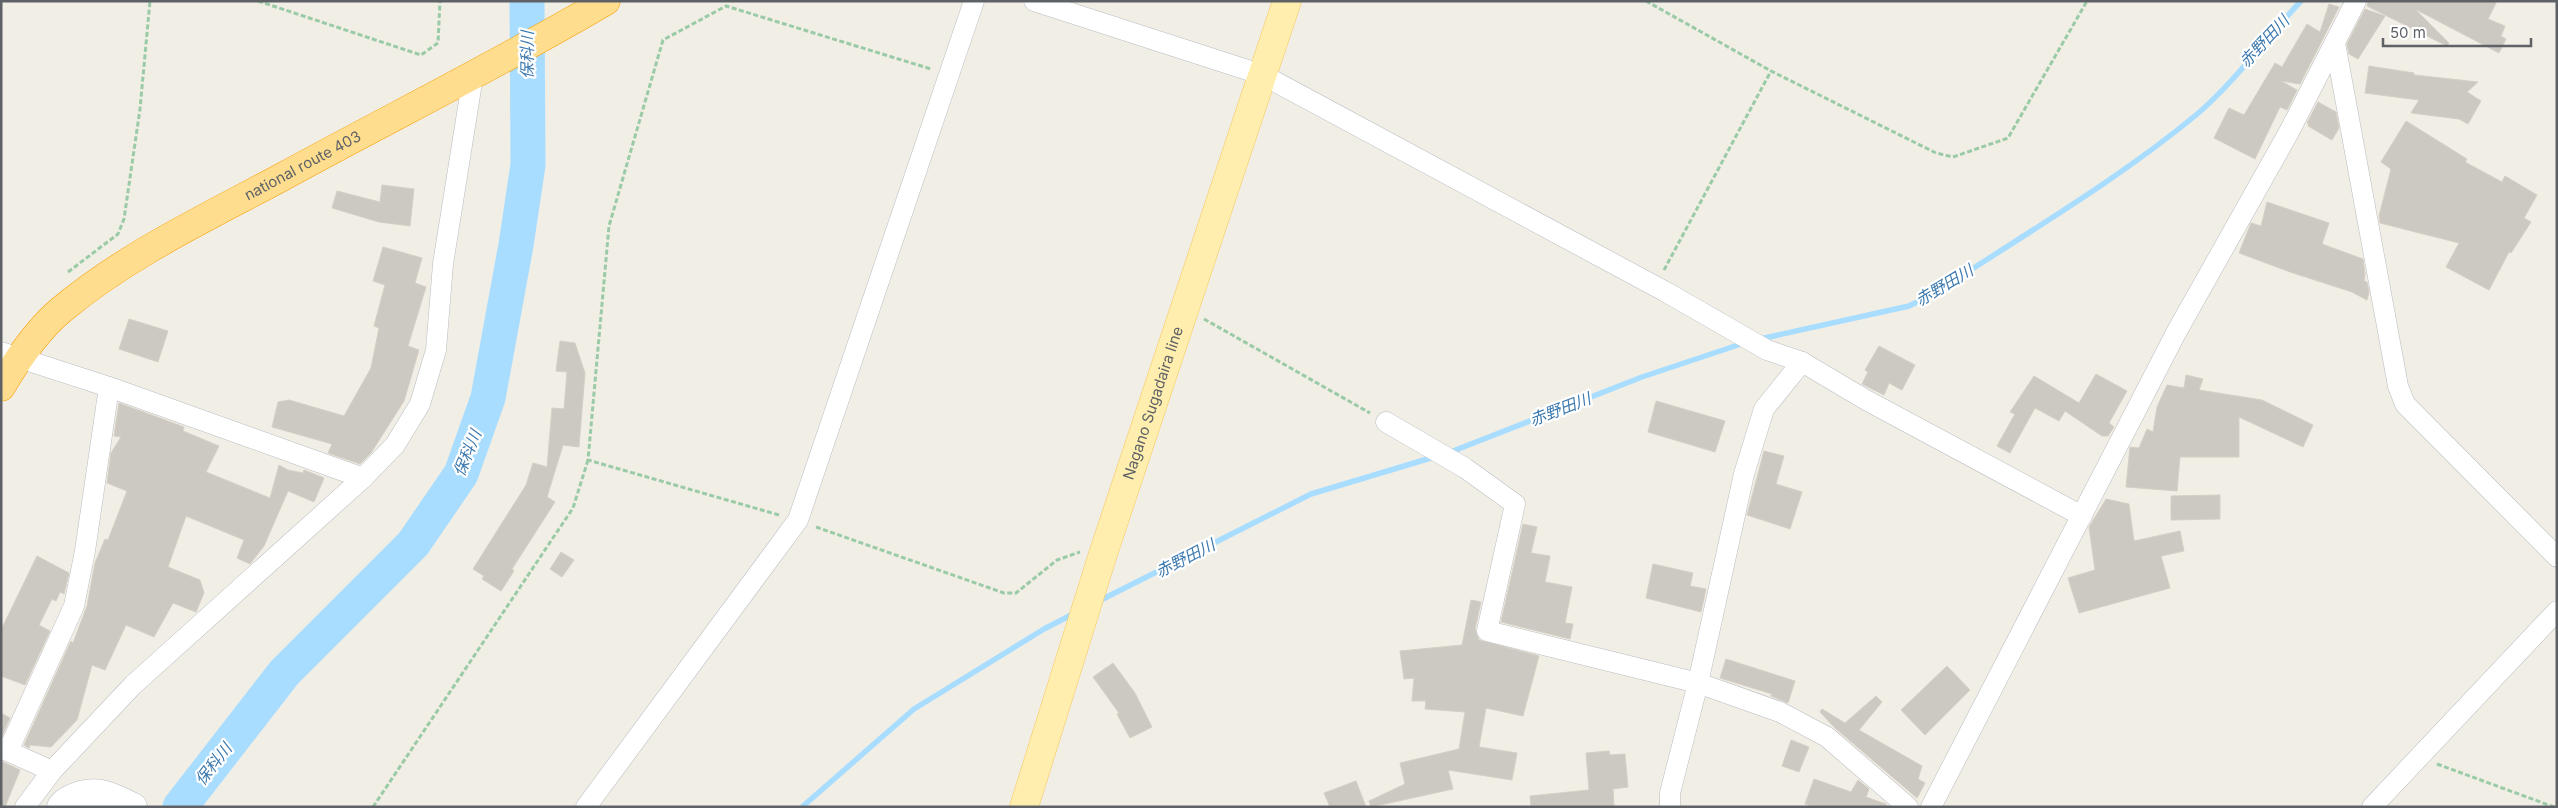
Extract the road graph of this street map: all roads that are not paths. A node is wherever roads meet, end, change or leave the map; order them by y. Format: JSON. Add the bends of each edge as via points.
{"nodes":[{"id":1,"x":606,"y":1,"type":"edge"},
{"id":2,"x":974,"y":1,"type":"edge"},
{"id":3,"x":1034,"y":1,"type":"edge"},
{"id":4,"x":1287,"y":1,"type":"edge"},
{"id":5,"x":2356,"y":1,"type":"edge"},
{"id":6,"x":2335,"y":43,"type":"junction"},
{"id":7,"x":476,"y":75,"type":"junction"},
{"id":8,"x":1263,"y":75,"type":"junction"},
{"id":9,"x":10,"y":354,"type":"edge"},
{"id":10,"x":1802,"y":362,"type":"junction"},
{"id":11,"x":1,"y":387,"type":"edge"},
{"id":12,"x":109,"y":387,"type":"junction"},
{"id":13,"x":1386,"y":422,"type":"road end"},
{"id":14,"x":363,"y":478,"type":"junction"},
{"id":15,"x":2082,"y":516,"type":"junction"},
{"id":16,"x":2557,"y":558,"type":"edge"},
{"id":17,"x":2557,"y":611,"type":"edge"},
{"id":18,"x":1698,"y":683,"type":"junction"},
{"id":19,"x":5,"y":749,"type":"edge"},
{"id":20,"x":52,"y":771,"type":"junction"},
{"id":21,"x":25,"y":807,"type":"edge"},
{"id":22,"x":61,"y":807,"type":"edge"},
{"id":23,"x":133,"y":807,"type":"edge"},
{"id":24,"x":586,"y":807,"type":"edge"},
{"id":25,"x":1024,"y":807,"type":"edge"},
{"id":26,"x":1670,"y":807,"type":"edge"},
{"id":27,"x":1908,"y":807,"type":"edge"},
{"id":28,"x":1931,"y":807,"type":"edge"},
{"id":29,"x":2372,"y":807,"type":"edge"}],
"edges":[{"from":1,"to":7,"type":"highway","name":"national route 403"},
{"from":2,"to":24,"type":"street","via":[[798,520]]},
{"from":3,"to":8,"type":"street"},
{"from":4,"to":8,"type":"main road","name":"Nagano Sugadaira line"},
{"from":5,"to":6,"type":"street"},
{"from":6,"to":15,"type":"street","via":[[2237,227],[2177,331]]},
{"from":6,"to":16,"type":"street","via":[[2398,386],[2405,404]]},
{"from":7,"to":9,"type":"highway","name":"national route 403","via":[[384,121],[127,261],[60,310]]},
{"from":7,"to":14,"type":"street","via":[[443,264],[436,350],[420,404],[395,445]]},
{"from":8,"to":10,"type":"street","via":[[1660,289],[1766,350]]},
{"from":8,"to":25,"type":"main road","name":"Nagano Sugadaira line","via":[[1101,560]]},
{"from":9,"to":11,"type":"highway"},
{"from":9,"to":12,"type":"street"},
{"from":10,"to":15,"type":"street"},
{"from":10,"to":18,"type":"street","via":[[1764,408],[1744,474]]},
{"from":12,"to":14,"type":"street"},
{"from":12,"to":19,"type":"street","via":[[74,606]]},
{"from":13,"to":18,"type":"street","via":[[1465,468],[1515,504],[1487,631]]},
{"from":14,"to":20,"type":"street","via":[[133,685]]},
{"from":15,"to":28,"type":"street"},
{"from":17,"to":29,"type":"street"},
{"from":18,"to":26,"type":"street","via":[[1670,793]]},
{"from":18,"to":27,"type":"street","via":[[1780,712],[1827,738]]},
{"from":19,"to":20,"type":"street"},
{"from":20,"to":21,"type":"street"},
{"from":22,"to":23,"type":"street","via":[[64,802],[83,793],[103,792]]}]}
